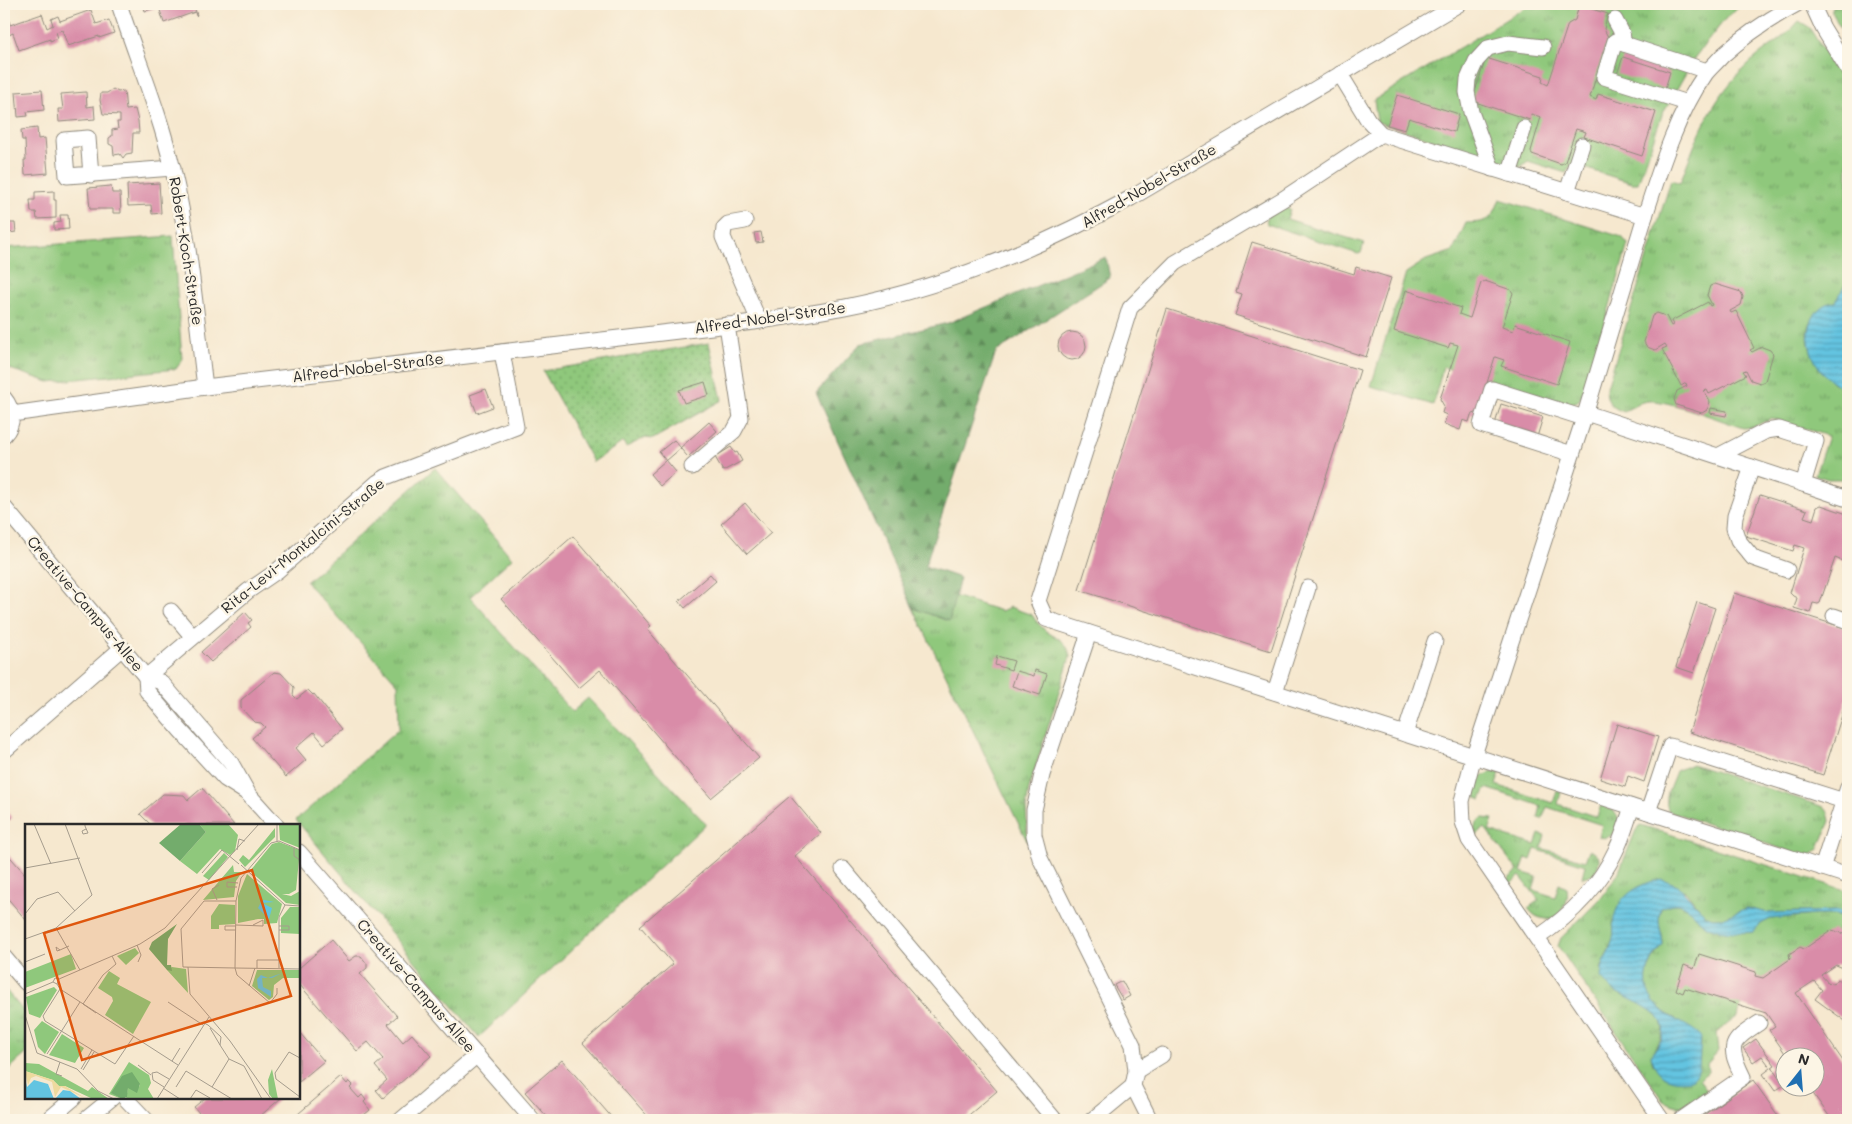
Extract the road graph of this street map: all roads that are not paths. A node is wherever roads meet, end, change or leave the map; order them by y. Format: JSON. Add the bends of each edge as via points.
{"nodes":[{"id":1,"x":119,"y":4,"type":"edge"},
{"id":2,"x":1460,"y":4,"type":"edge"},
{"id":3,"x":1797,"y":4,"type":"edge"},
{"id":4,"x":1812,"y":4,"type":"edge"},
{"id":5,"x":1614,"y":20,"type":"dead end"},
{"id":6,"x":1624,"y":44,"type":"junction"},
{"id":7,"x":1544,"y":47,"type":"dead end"},
{"id":8,"x":1848,"y":69,"type":"edge"},
{"id":9,"x":1707,"y":71,"type":"junction"},
{"id":10,"x":1340,"y":74,"type":"junction"},
{"id":11,"x":1687,"y":103,"type":"junction"},
{"id":12,"x":1524,"y":128,"type":"dead end"},
{"id":13,"x":1380,"y":134,"type":"junction"},
{"id":14,"x":1582,"y":146,"type":"dead end"},
{"id":15,"x":173,"y":168,"type":"junction"},
{"id":16,"x":1492,"y":169,"type":"junction"},
{"id":17,"x":91,"y":174,"type":"dead end"},
{"id":18,"x":1508,"y":174,"type":"junction"},
{"id":19,"x":1568,"y":192,"type":"junction"},
{"id":20,"x":1645,"y":216,"type":"junction"},
{"id":21,"x":745,"y":221,"type":"dead end"},
{"id":22,"x":759,"y":321,"type":"junction"},
{"id":23,"x":727,"y":325,"type":"junction"},
{"id":24,"x":502,"y":352,"type":"junction"},
{"id":25,"x":205,"y":387,"type":"junction"},
{"id":26,"x":4,"y":398,"type":"edge"},
{"id":27,"x":12,"y":414,"type":"junction"},
{"id":28,"x":1585,"y":415,"type":"junction"},
{"id":29,"x":4,"y":435,"type":"edge"},
{"id":30,"x":1572,"y":454,"type":"junction"},
{"id":31,"x":1718,"y":456,"type":"junction"},
{"id":32,"x":692,"y":467,"type":"dead end"},
{"id":33,"x":1752,"y":467,"type":"junction"},
{"id":34,"x":1803,"y":484,"type":"junction"},
{"id":35,"x":1845,"y":489,"type":"edge"},
{"id":36,"x":4,"y":508,"type":"edge"},
{"id":37,"x":1787,"y":570,"type":"dead end"},
{"id":38,"x":1308,"y":588,"type":"dead end"},
{"id":39,"x":171,"y":611,"type":"dead end"},
{"id":40,"x":1089,"y":633,"type":"junction"},
{"id":41,"x":192,"y":636,"type":"junction"},
{"id":42,"x":1435,"y":641,"type":"dead end"},
{"id":43,"x":122,"y":648,"type":"junction"},
{"id":44,"x":146,"y":677,"type":"junction"},
{"id":45,"x":1274,"y":692,"type":"junction"},
{"id":46,"x":1405,"y":734,"type":"junction"},
{"id":47,"x":4,"y":751,"type":"edge"},
{"id":48,"x":1474,"y":756,"type":"junction"},
{"id":49,"x":1848,"y":787,"type":"edge"},
{"id":50,"x":1844,"y":801,"type":"junction"},
{"id":51,"x":1632,"y":807,"type":"junction"},
{"id":52,"x":1648,"y":812,"type":"junction"},
{"id":53,"x":275,"y":824,"type":"edge"},
{"id":54,"x":300,"y":853,"type":"edge"},
{"id":55,"x":1822,"y":868,"type":"junction"},
{"id":56,"x":843,"y":869,"type":"dead end"},
{"id":57,"x":1848,"y":876,"type":"edge"},
{"id":58,"x":1537,"y":938,"type":"junction"},
{"id":59,"x":4,"y":957,"type":"edge"},
{"id":60,"x":25,"y":982,"type":"edge"},
{"id":61,"x":1759,"y":1023,"type":"dead end"},
{"id":62,"x":477,"y":1055,"type":"junction"},
{"id":63,"x":1162,"y":1055,"type":"dead end"},
{"id":64,"x":1136,"y":1071,"type":"junction"},
{"id":65,"x":1133,"y":1086,"type":"junction"},
{"id":66,"x":73,"y":1099,"type":"edge"},
{"id":67,"x":111,"y":1099,"type":"edge"},
{"id":68,"x":127,"y":1099,"type":"edge"},
{"id":69,"x":48,"y":1120,"type":"edge"},
{"id":70,"x":85,"y":1120,"type":"edge"},
{"id":71,"x":146,"y":1120,"type":"edge"},
{"id":72,"x":401,"y":1120,"type":"edge"},
{"id":73,"x":533,"y":1120,"type":"edge"},
{"id":74,"x":1055,"y":1120,"type":"edge"},
{"id":75,"x":1092,"y":1120,"type":"edge"},
{"id":76,"x":1150,"y":1120,"type":"edge"},
{"id":77,"x":1662,"y":1120,"type":"edge"},
{"id":78,"x":1681,"y":1120,"type":"edge"}],
"edges":[{"from":1,"to":15,"type":"street","name":"Robert-Koch-Straße"},
{"from":2,"to":10,"type":"street","name":"Alfred-Nobel-Straße"},
{"from":3,"to":9,"type":"street","via":[[1741,38]]},
{"from":4,"to":8,"type":"street"},
{"from":5,"to":6,"type":"street"},
{"from":6,"to":9,"type":"street"},
{"from":6,"to":11,"type":"street","via":[[1616,41],[1604,77]]},
{"from":7,"to":16,"type":"street","via":[[1508,43],[1488,48],[1476,61],[1468,79],[1471,112]]},
{"from":9,"to":11,"type":"street"},
{"from":10,"to":13,"type":"street"},
{"from":10,"to":22,"type":"street","name":"Alfred-Nobel-Straße","via":[[1132,198],[1046,242],[894,295],[845,307]]},
{"from":11,"to":20,"type":"street"},
{"from":12,"to":18,"type":"street"},
{"from":13,"to":16,"type":"street"},
{"from":13,"to":40,"type":"street","via":[[1283,199],[1175,263],[1130,308],[1038,601],[1046,619]]},
{"from":14,"to":19,"type":"street"},
{"from":15,"to":17,"type":"street"},
{"from":15,"to":25,"type":"street","name":"Robert-Koch-Straße","via":[[183,216]]},
{"from":16,"to":18,"type":"street"},
{"from":18,"to":19,"type":"street"},
{"from":19,"to":20,"type":"street"},
{"from":20,"to":28,"type":"street"},
{"from":21,"to":22,"type":"street","via":[[728,224],[723,236]]},
{"from":22,"to":23,"type":"street","name":"Alfred-Nobel-Straße"},
{"from":23,"to":24,"type":"street","name":"Alfred-Nobel-Straße"},
{"from":23,"to":32,"type":"street","via":[[741,418],[734,431]]},
{"from":24,"to":25,"type":"street","name":"Alfred-Nobel-Straße"},
{"from":24,"to":41,"type":"street","name":"Rita-Levi-Montalcini-Straße","via":[[516,427],[382,479],[277,571],[248,590]]},
{"from":25,"to":27,"type":"street","name":"Alfred-Nobel-Straße"},
{"from":26,"to":27,"type":"street"},
{"from":27,"to":29,"type":"street"},
{"from":28,"to":30,"type":"street"},
{"from":28,"to":30,"type":"street","via":[[1492,389],[1481,425]]},
{"from":28,"to":31,"type":"street"},
{"from":30,"to":48,"type":"street"},
{"from":31,"to":33,"type":"street"},
{"from":31,"to":34,"type":"street","via":[[1766,431],[1779,429],[1816,441]]},
{"from":33,"to":34,"type":"street"},
{"from":33,"to":37,"type":"street","via":[[1735,516],[1736,534],[1753,558]]},
{"from":34,"to":35,"type":"street","via":[[1844,498]]},
{"from":36,"to":43,"type":"street","name":"Creative-Campus-Allee"},
{"from":38,"to":45,"type":"street"},
{"from":39,"to":41,"type":"street"},
{"from":40,"to":45,"type":"street"},
{"from":40,"to":64,"type":"street","via":[[1042,775],[1034,810],[1034,835],[1040,858],[1133,1045]]},
{"from":41,"to":44,"type":"street","name":"Rita-Levi-Montalcini-Straße"},
{"from":42,"to":46,"type":"street"},
{"from":43,"to":44,"type":"street","name":"Creative-Campus-Allee"},
{"from":43,"to":47,"type":"street"},
{"from":44,"to":53,"type":"street","name":"Creative-Campus-Allee","via":[[161,682],[231,762],[249,795]]},
{"from":45,"to":46,"type":"street"},
{"from":46,"to":48,"type":"street"},
{"from":48,"to":51,"type":"street"},
{"from":48,"to":58,"type":"street","via":[[1462,801],[1463,822],[1469,840]]},
{"from":49,"to":50,"type":"street"},
{"from":50,"to":52,"type":"street","via":[[1670,746]]},
{"from":50,"to":55,"type":"street"},
{"from":51,"to":52,"type":"street"},
{"from":51,"to":58,"type":"street","via":[[1617,850],[1599,880],[1556,926]]},
{"from":52,"to":55,"type":"street"},
{"from":54,"to":62,"type":"street","name":"Creative-Campus-Allee"},
{"from":55,"to":57,"type":"street"},
{"from":56,"to":74,"type":"street"},
{"from":58,"to":77,"type":"street"},
{"from":59,"to":60,"type":"street"},
{"from":61,"to":78,"type":"street","via":[[1740,1035],[1733,1044],[1734,1058],[1743,1077]]},
{"from":62,"to":72,"type":"street"},
{"from":62,"to":73,"type":"street","name":"Creative-Campus-Allee"},
{"from":63,"to":64,"type":"street"},
{"from":64,"to":65,"type":"street"},
{"from":65,"to":75,"type":"street"},
{"from":65,"to":76,"type":"street"},
{"from":66,"to":69,"type":"street"},
{"from":67,"to":70,"type":"street"},
{"from":68,"to":71,"type":"street"}]}
